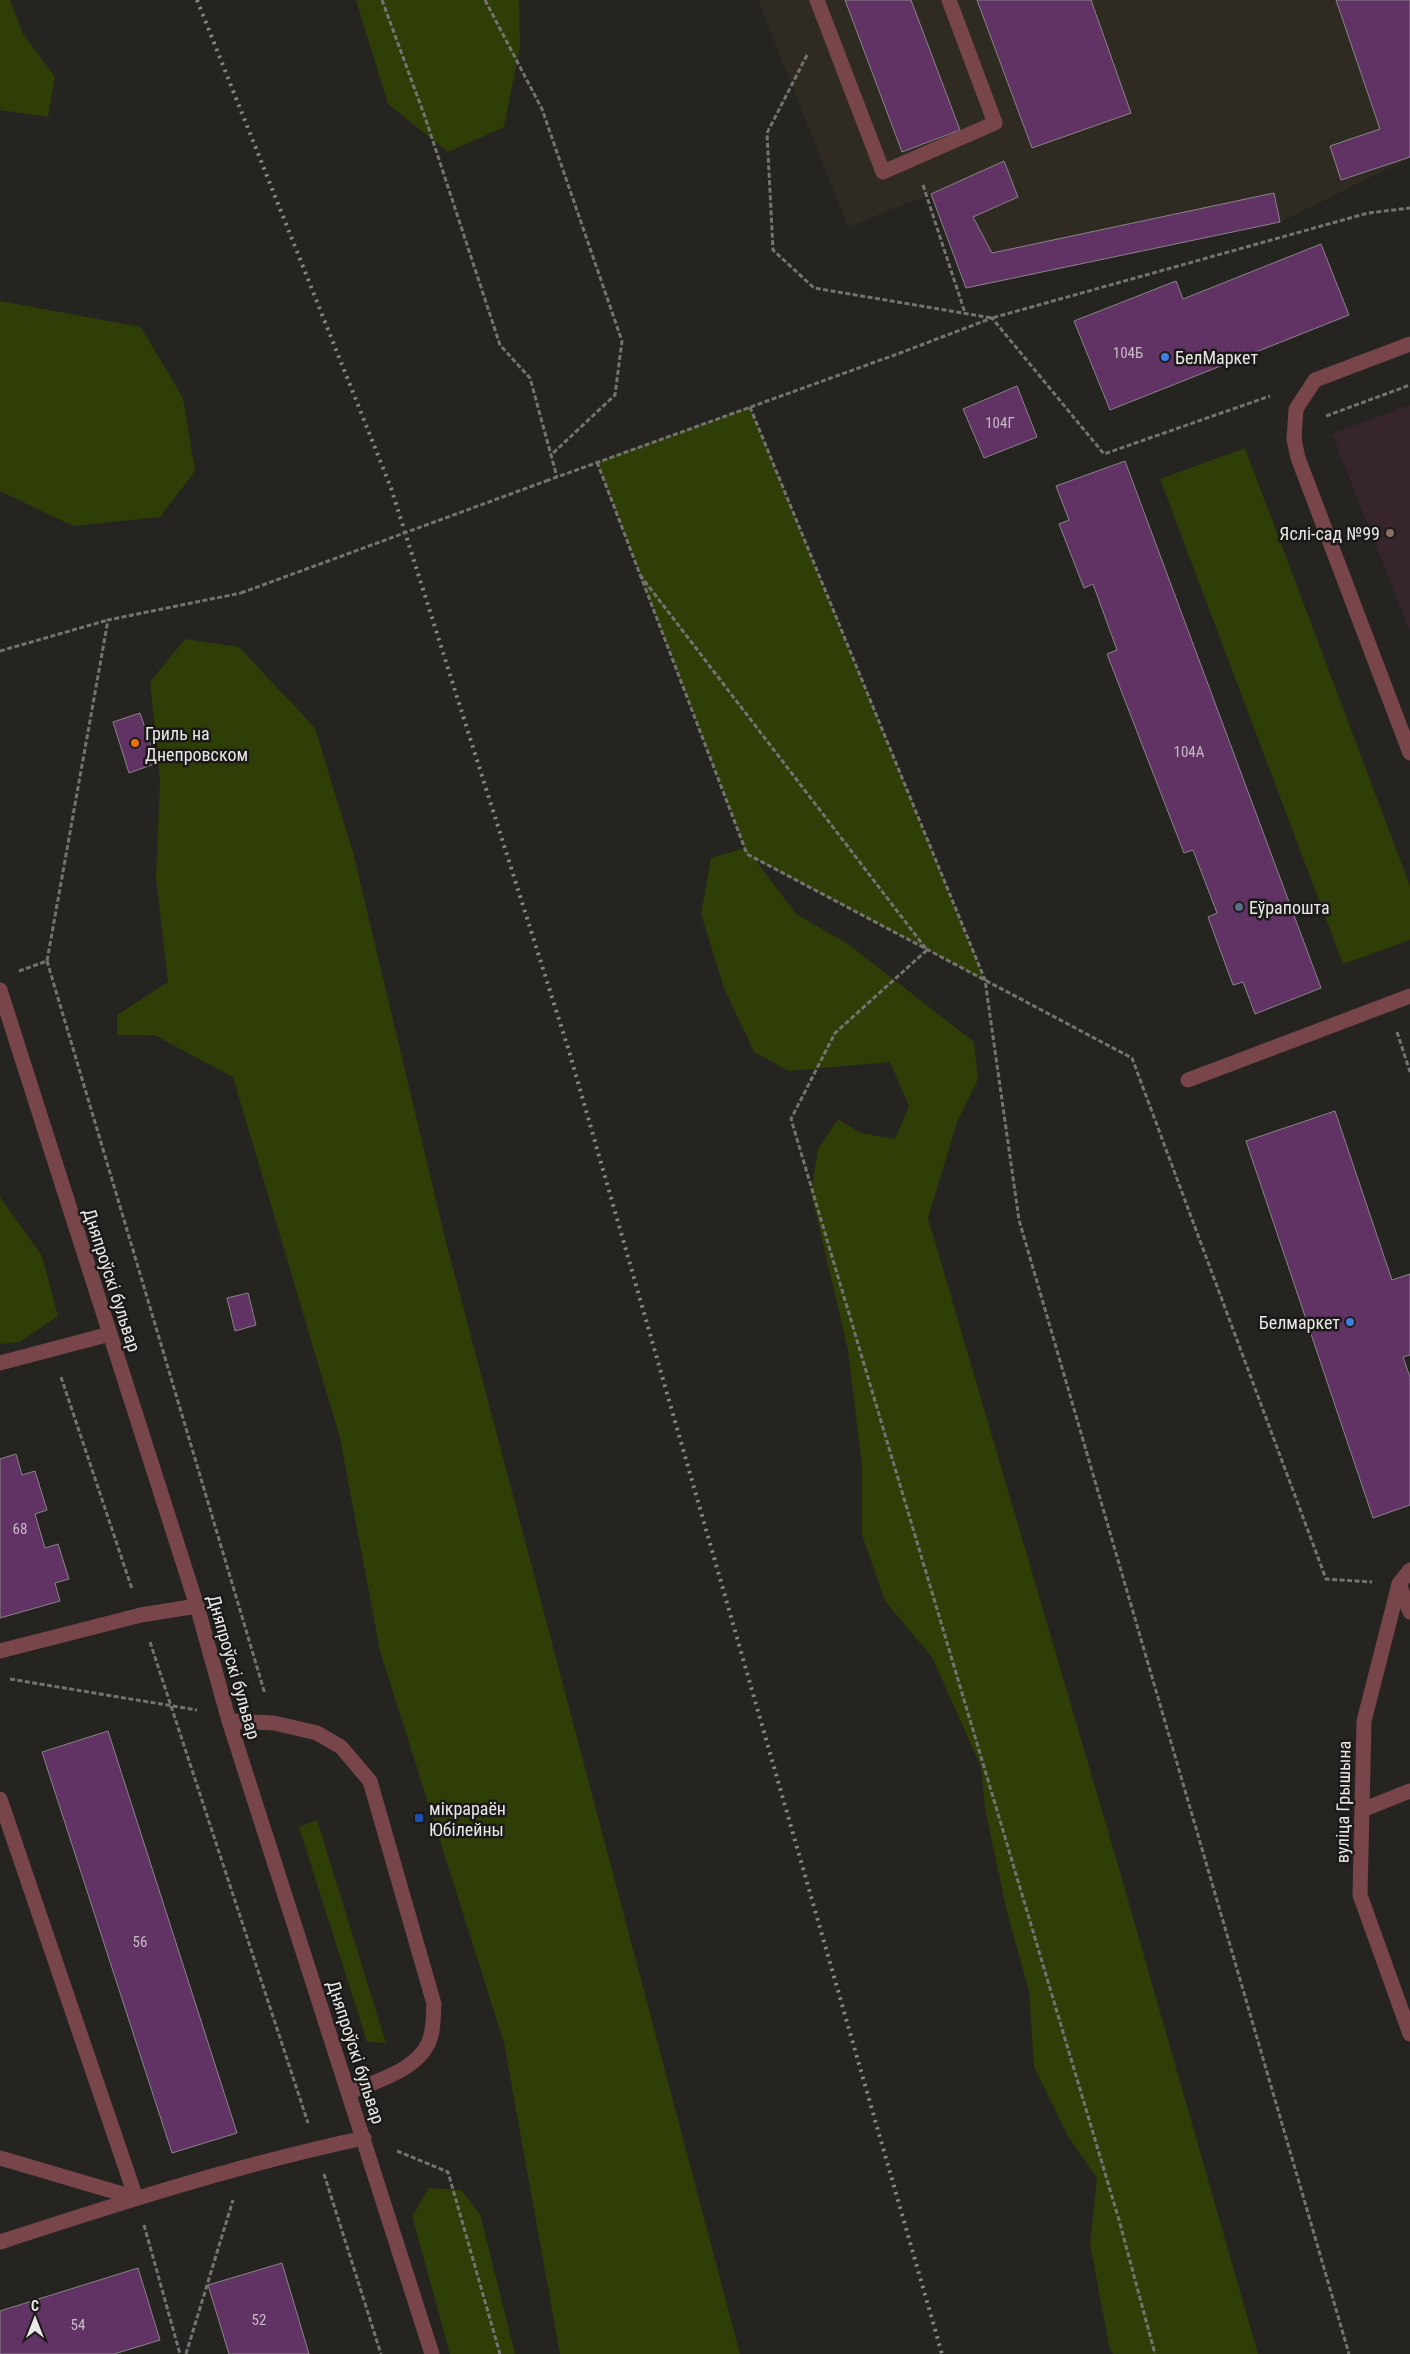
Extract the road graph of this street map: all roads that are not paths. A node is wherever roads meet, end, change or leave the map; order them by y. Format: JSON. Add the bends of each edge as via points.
{"nodes":[{"id":1,"x":817,"y":0,"type":"edge"},
{"id":2,"x":949,"y":0,"type":"edge"},
{"id":3,"x":1410,"y":344,"type":"edge"},
{"id":4,"x":1410,"y":753,"type":"edge"},
{"id":5,"x":0,"y":990,"type":"edge"},
{"id":6,"x":1410,"y":996,"type":"edge"},
{"id":7,"x":1188,"y":1080,"type":"dead end"},
{"id":8,"x":110,"y":1334,"type":"junction"},
{"id":9,"x":0,"y":1363,"type":"edge"},
{"id":10,"x":1410,"y":1570,"type":"edge"},
{"id":11,"x":1399,"y":1584,"type":"junction"},
{"id":12,"x":197,"y":1606,"type":"junction"},
{"id":13,"x":1410,"y":1612,"type":"edge"},
{"id":14,"x":0,"y":1651,"type":"edge"},
{"id":15,"x":228,"y":1717,"type":"junction"},
{"id":16,"x":1410,"y":1791,"type":"edge"},
{"id":17,"x":0,"y":1799,"type":"edge"},
{"id":18,"x":1362,"y":1810,"type":"junction"},
{"id":19,"x":1410,"y":2034,"type":"edge"},
{"id":20,"x":350,"y":2092,"type":"junction"},
{"id":21,"x":364,"y":2138,"type":"junction"},
{"id":22,"x":0,"y":2158,"type":"edge"},
{"id":23,"x":136,"y":2198,"type":"junction"},
{"id":24,"x":0,"y":2242,"type":"edge"},
{"id":25,"x":432,"y":2354,"type":"edge"}],
"edges":[{"from":1,"to":2,"type":"street","via":[[883,172],[995,123]]},
{"from":3,"to":4,"type":"street","via":[[1315,380],[1296,409],[1294,439],[1298,458]]},
{"from":5,"to":8,"type":"street","name":"Дняпроўскі бульвар"},
{"from":6,"to":7,"type":"street"},
{"from":8,"to":9,"type":"street"},
{"from":8,"to":12,"type":"street","name":"Дняпроўскі бульвар"},
{"from":10,"to":11,"type":"street","name":"вуліца Грышына"},
{"from":11,"to":13,"type":"street"},
{"from":11,"to":18,"type":"street","name":"вуліца Грышына","via":[[1364,1721]]},
{"from":12,"to":14,"type":"street","via":[[141,1615]]},
{"from":12,"to":15,"type":"street","name":"Дняпроўскі бульвар"},
{"from":15,"to":20,"type":"street","name":"Дняпроўскі бульвар"},
{"from":15,"to":20,"type":"street","via":[[317,1733],[341,1747],[370,1781],[434,2004],[431,2037],[417,2059],[385,2078]]},
{"from":16,"to":18,"type":"street"},
{"from":17,"to":23,"type":"street"},
{"from":18,"to":19,"type":"street","name":"вуліца Грышына","via":[[1360,1895]]},
{"from":20,"to":21,"type":"street","name":"Дняпроўскі бульвар"},
{"from":21,"to":23,"type":"street","via":[[316,2148]]},
{"from":21,"to":25,"type":"street","name":"Дняпроўскі бульвар"},
{"from":22,"to":23,"type":"street"},
{"from":23,"to":24,"type":"street"}]}
